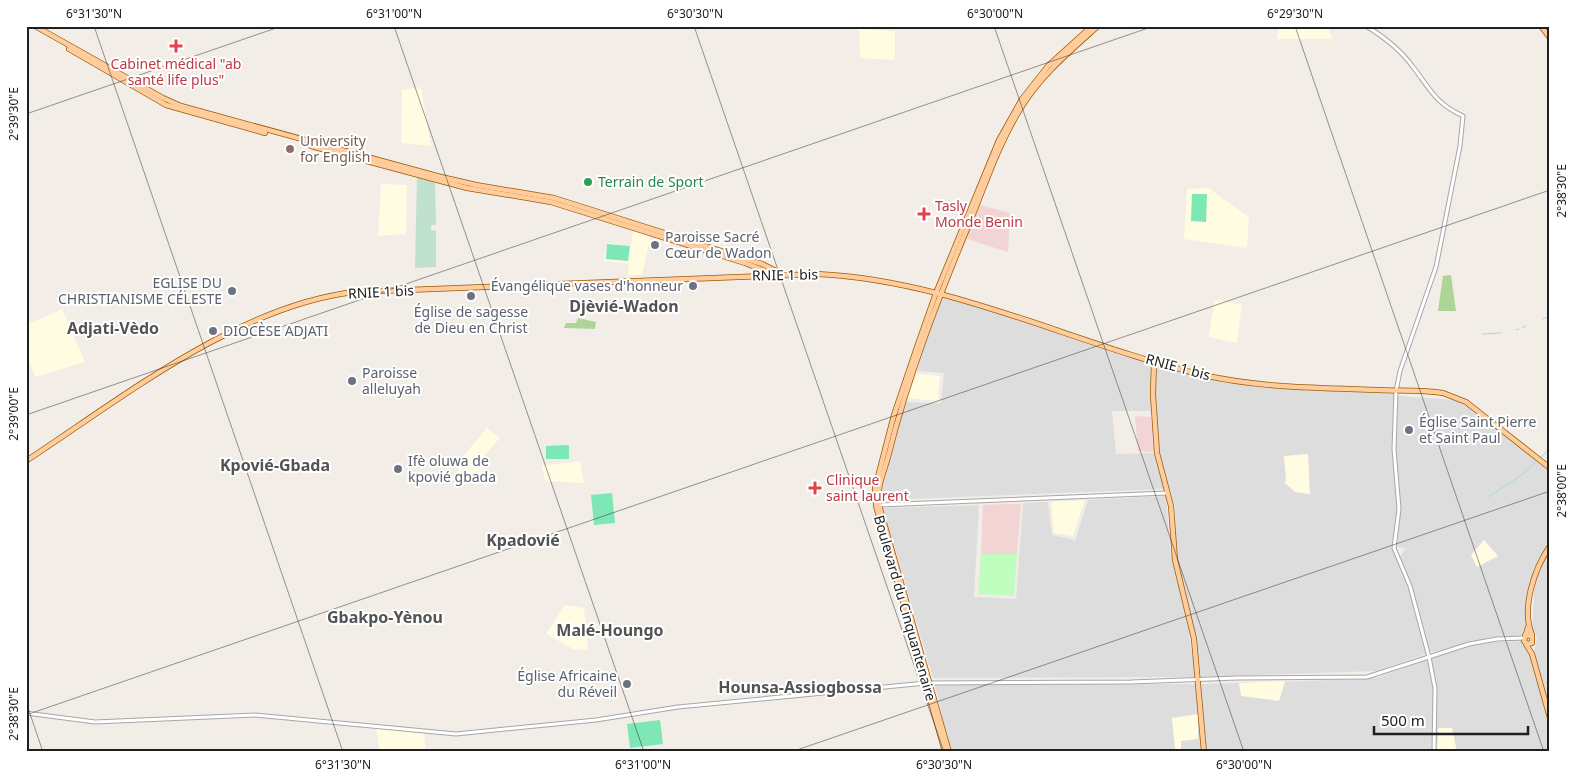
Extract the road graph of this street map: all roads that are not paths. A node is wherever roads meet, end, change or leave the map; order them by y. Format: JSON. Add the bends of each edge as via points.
{"nodes":[{"id":1,"x":29,"y":26,"type":"edge"},
{"id":2,"x":35,"y":26,"type":"edge"},
{"id":3,"x":1092,"y":26,"type":"edge"},
{"id":4,"x":1098,"y":26,"type":"edge"},
{"id":5,"x":1366,"y":26,"type":"edge"},
{"id":6,"x":1542,"y":26,"type":"edge"},
{"id":7,"x":1550,"y":36,"type":"edge"},
{"id":8,"x":783,"y":274,"type":"junction"},
{"id":9,"x":774,"y":275,"type":"junction"},
{"id":10,"x":938,"y":293,"type":"junction"},
{"id":11,"x":1154,"y":361,"type":"junction"},
{"id":12,"x":1396,"y":391,"type":"junction"},
{"id":13,"x":26,"y":461,"type":"edge"},
{"id":14,"x":1550,"y":468,"type":"edge"},
{"id":15,"x":1167,"y":493,"type":"junction"},
{"id":16,"x":879,"y":505,"type":"junction"},
{"id":17,"x":1550,"y":546,"type":"edge"},
{"id":18,"x":1529,"y":623,"type":"junction"},
{"id":19,"x":1532,"y":635,"type":"junction"},
{"id":20,"x":1525,"y":637,"type":"junction"},
{"id":21,"x":1533,"y":642,"type":"junction"},
{"id":22,"x":1526,"y":644,"type":"junction"},
{"id":23,"x":1532,"y":654,"type":"junction"},
{"id":24,"x":1429,"y":657,"type":"junction"},
{"id":25,"x":1198,"y":680,"type":"junction"},
{"id":26,"x":928,"y":683,"type":"junction"},
{"id":27,"x":26,"y":713,"type":"edge"},
{"id":28,"x":1550,"y":718,"type":"edge"},
{"id":29,"x":945,"y":752,"type":"edge"},
{"id":30,"x":949,"y":752,"type":"edge"},
{"id":31,"x":1204,"y":752,"type":"edge"},
{"id":32,"x":1434,"y":752,"type":"edge"}],
"edges":[{"from":1,"to":9,"type":"main road","via":[[178,109],[462,187],[551,202]]},
{"from":2,"to":8,"type":"main road","via":[[181,106],[476,186],[554,198],[762,264]]},
{"from":3,"to":10,"type":"main road","via":[[1048,66],[1013,113],[999,140]]},
{"from":4,"to":10,"type":"main road","via":[[1054,66],[1018,112]]},
{"from":5,"to":12,"type":"street","via":[[1407,60],[1437,101],[1463,116],[1436,267]]},
{"from":6,"to":7,"type":"main road"},
{"from":8,"to":9,"type":"main road","name":"RNIE 1 bis"},
{"from":8,"to":10,"type":"main road","name":"RNIE 1 bis","via":[[852,277]]},
{"from":9,"to":13,"type":"main road","name":"RNIE 1 bis","via":[[355,292],[309,301],[251,324],[190,355]]},
{"from":10,"to":11,"type":"main road","name":"RNIE 1 bis"},
{"from":10,"to":16,"type":"main road","name":"Boulevard du Cinquantenaire","via":[[898,415],[879,490]]},
{"from":10,"to":26,"type":"main road","name":"Boulevard du Cinquantenaire","via":[[894,415],[874,496]]},
{"from":11,"to":12,"type":"main road","name":"RNIE 1 bis","via":[[1209,376],[1259,384]]},
{"from":11,"to":15,"type":"main road","via":[[1157,453]]},
{"from":12,"to":14,"type":"main road","name":"RNIE 1 bis","via":[[1443,393],[1466,402]]},
{"from":12,"to":24,"type":"street","via":[[1394,449],[1399,509],[1394,548],[1410,586]]},
{"from":15,"to":16,"type":"street"},
{"from":15,"to":25,"type":"main road","via":[[1174,554],[1192,632]]},
{"from":16,"to":26,"type":"main road","name":"Boulevard du Cinquantenaire"},
{"from":17,"to":18,"type":"main road","via":[[1534,575]]},
{"from":18,"to":19,"type":"main road"},
{"from":18,"to":20,"type":"main road"},
{"from":19,"to":20,"type":"main road"},
{"from":19,"to":21,"type":"main road"},
{"from":20,"to":22,"type":"main road"},
{"from":20,"to":24,"type":"street","via":[[1474,643]]},
{"from":21,"to":22,"type":"main road"},
{"from":21,"to":23,"type":"main road"},
{"from":22,"to":23,"type":"main road"},
{"from":23,"to":28,"type":"main road"},
{"from":24,"to":25,"type":"street","via":[[1367,677]]},
{"from":24,"to":32,"type":"street","via":[[1435,688]]},
{"from":25,"to":26,"type":"street"},
{"from":25,"to":31,"type":"main road"},
{"from":26,"to":27,"type":"street","via":[[678,707],[596,720],[456,734],[255,715],[95,722]]},
{"from":26,"to":29,"type":"main road","name":"Boulevard du Cinquantenaire"},
{"from":26,"to":30,"type":"main road","name":"Boulevard du Cinquantenaire"}]}
